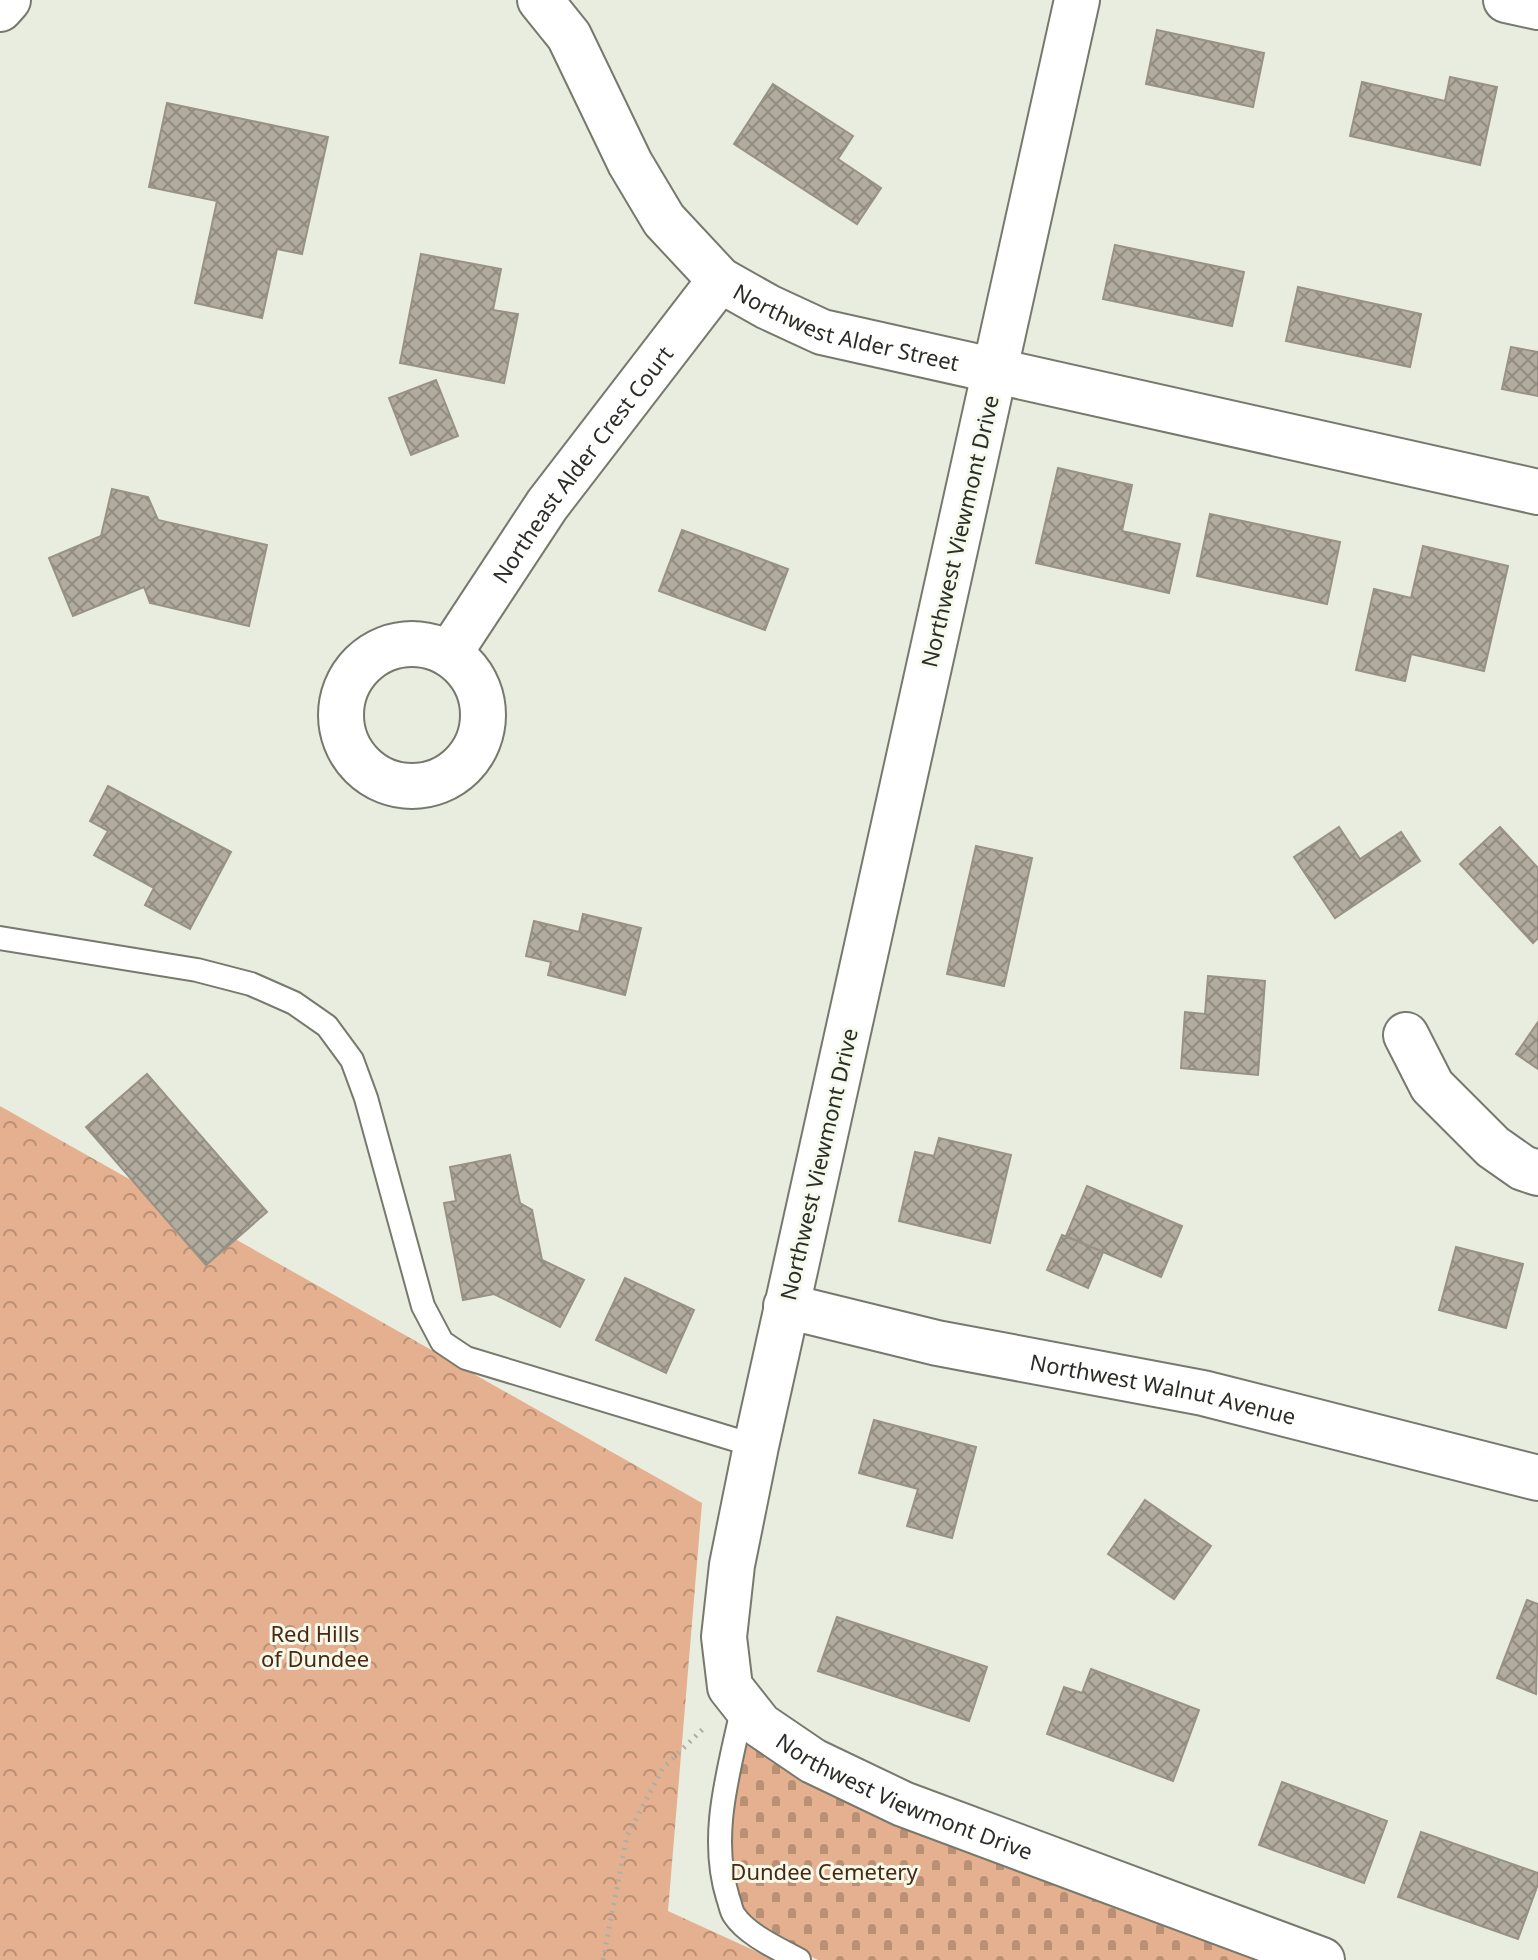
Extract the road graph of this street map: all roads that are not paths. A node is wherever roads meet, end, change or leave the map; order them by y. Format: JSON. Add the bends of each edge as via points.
{"nodes":[{"id":1,"x":8,"y":0,"type":"edge"},
{"id":2,"x":540,"y":0,"type":"edge"},
{"id":3,"x":1077,"y":0,"type":"edge"},
{"id":4,"x":1506,"y":0,"type":"edge"},
{"id":5,"x":1538,"y":7,"type":"edge"},
{"id":6,"x":0,"y":9,"type":"edge"},
{"id":7,"x":720,"y":280,"type":"junction"},
{"id":8,"x":994,"y":372,"type":"junction"},
{"id":9,"x":1538,"y":492,"type":"edge"},
{"id":10,"x":449,"y":654,"type":"dead end"},
{"id":11,"x":0,"y":938,"type":"edge"},
{"id":12,"x":1406,"y":1035,"type":"dead end"},
{"id":13,"x":1538,"y":1173,"type":"edge"},
{"id":14,"x":786,"y":1306,"type":"junction"},
{"id":15,"x":756,"y":1446,"type":"junction"},
{"id":16,"x":1538,"y":1478,"type":"edge"},
{"id":17,"x":740,"y":1699,"type":"junction"},
{"id":18,"x":799,"y":1960,"type":"edge"},
{"id":19,"x":1322,"y":1960,"type":"edge"}],
"edges":[{"from":1,"to":6,"type":"street"},
{"from":2,"to":7,"type":"street","name":"Northwest Alder Street","via":[[569,36],[630,163],[664,220]]},
{"from":3,"to":8,"type":"street","name":"Northwest Viewmont Drive"},
{"from":4,"to":5,"type":"street"},
{"from":7,"to":8,"type":"street","name":"Northwest Alder Street","via":[[822,332]]},
{"from":7,"to":10,"type":"street","name":"Northeast Alder Crest Court","via":[[556,493]]},
{"from":8,"to":9,"type":"street","name":"Northwest Alder Street"},
{"from":8,"to":14,"type":"street","name":"Northwest Viewmont Drive"},
{"from":11,"to":15,"type":"lane","via":[[197,970],[251,984],[294,1003],[327,1026],[352,1060],[423,1306],[442,1342],[466,1358]]},
{"from":12,"to":13,"type":"street","via":[[1432,1086],[1493,1147]]},
{"from":14,"to":15,"type":"street","name":"Northwest Viewmont Drive"},
{"from":14,"to":16,"type":"street","name":"Northwest Walnut Avenue","via":[[950,1346],[1203,1393]]},
{"from":15,"to":17,"type":"street","name":"Northwest Viewmont Drive","via":[[732,1565],[724,1637],[730,1687]]},
{"from":17,"to":18,"type":"lane","via":[[723,1792],[722,1880],[734,1915],[763,1941]]},
{"from":17,"to":19,"type":"street","name":"Northwest Viewmont Drive","via":[[760,1725],[813,1761],[903,1804]]}]}
